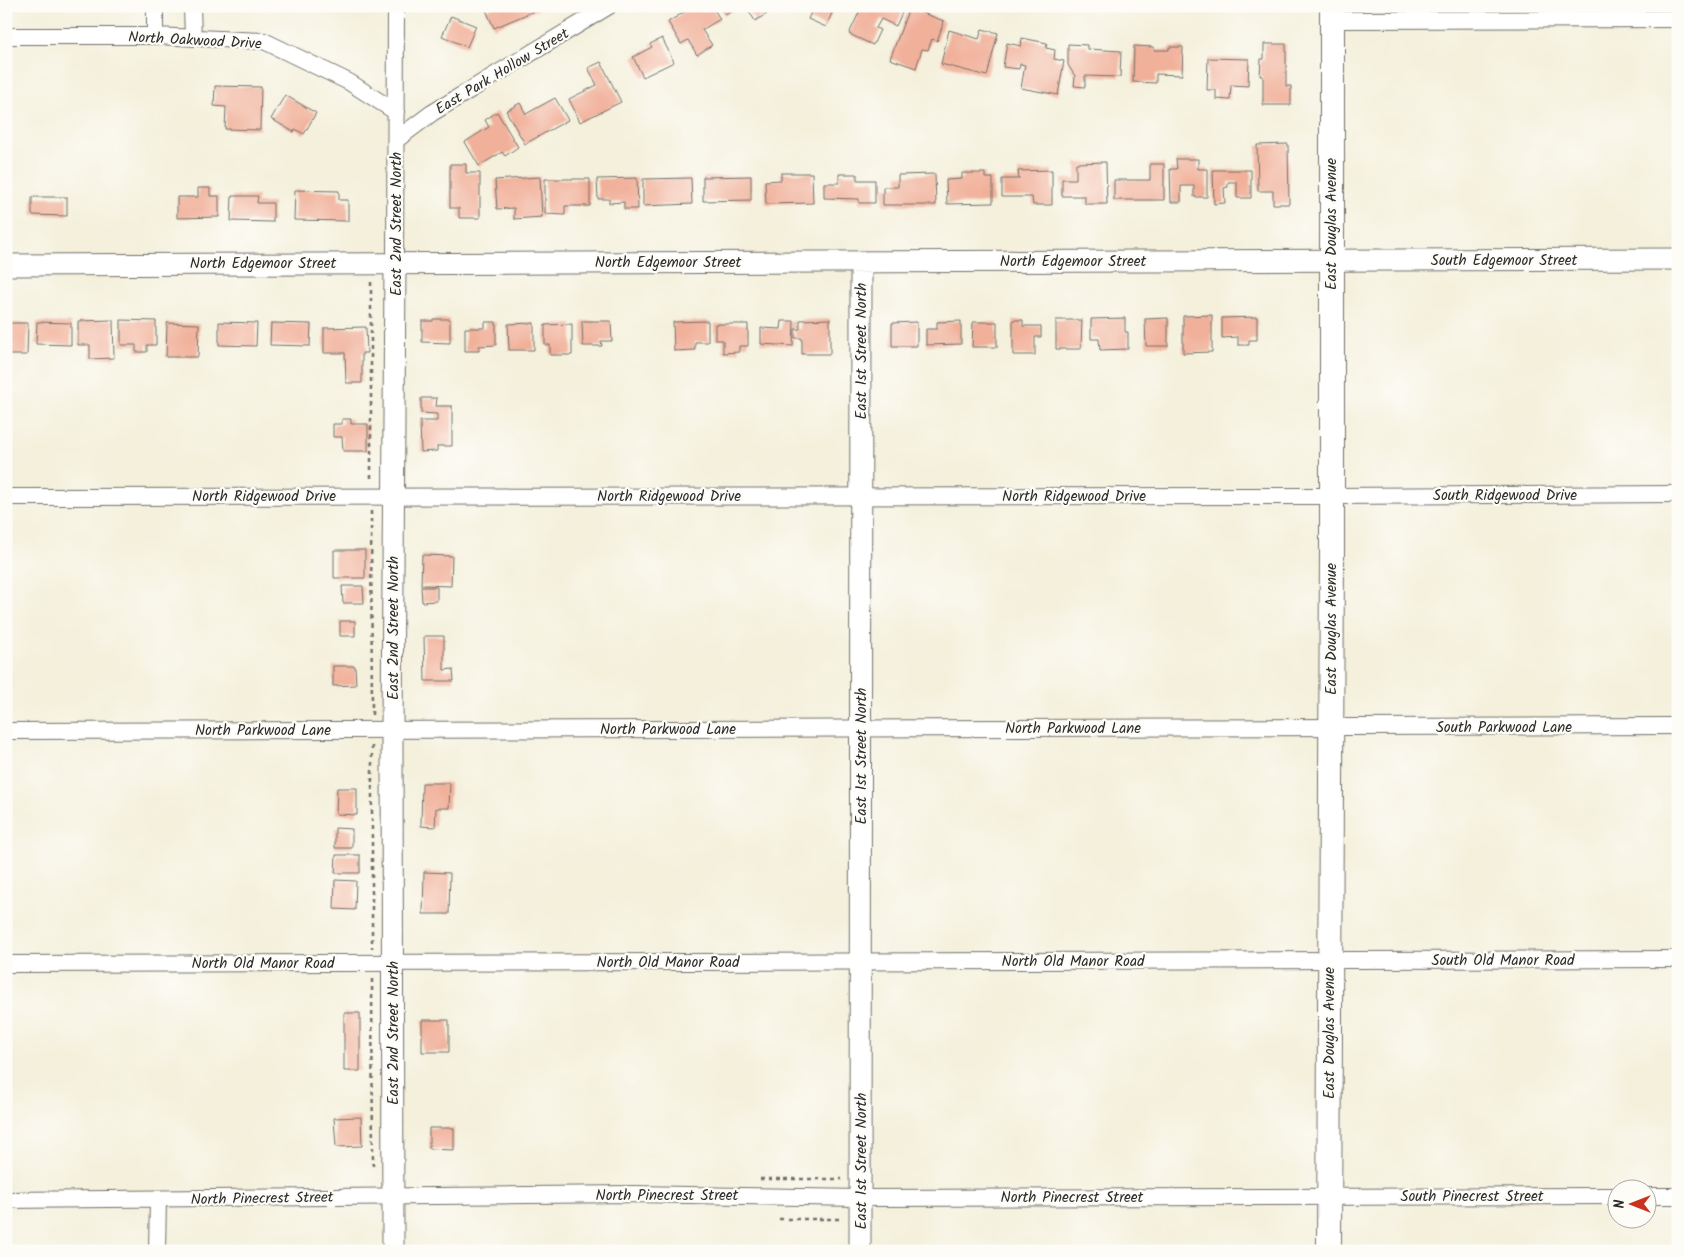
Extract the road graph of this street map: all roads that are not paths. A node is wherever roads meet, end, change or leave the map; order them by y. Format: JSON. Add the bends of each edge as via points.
{"nodes":[{"id":1,"x":155,"y":6,"type":"edge"},
{"id":2,"x":192,"y":6,"type":"edge"},
{"id":3,"x":396,"y":6,"type":"edge"},
{"id":4,"x":609,"y":6,"type":"edge"},
{"id":5,"x":1331,"y":13,"type":"edge"},
{"id":6,"x":1678,"y":19,"type":"edge"},
{"id":7,"x":6,"y":36,"type":"edge"},
{"id":8,"x":155,"y":36,"type":"junction"},
{"id":9,"x":193,"y":38,"type":"junction"},
{"id":10,"x":396,"y":112,"type":"junction"},
{"id":11,"x":396,"y":140,"type":"junction"},
{"id":12,"x":1678,"y":259,"type":"edge"},
{"id":13,"x":1331,"y":260,"type":"junction"},
{"id":14,"x":861,"y":262,"type":"junction"},
{"id":15,"x":395,"y":263,"type":"junction"},
{"id":16,"x":6,"y":264,"type":"edge"},
{"id":17,"x":1678,"y":494,"type":"edge"},
{"id":18,"x":394,"y":496,"type":"junction"},
{"id":19,"x":861,"y":496,"type":"junction"},
{"id":20,"x":1332,"y":496,"type":"junction"},
{"id":21,"x":6,"y":497,"type":"edge"},
{"id":22,"x":1678,"y":726,"type":"edge"},
{"id":23,"x":1330,"y":727,"type":"junction"},
{"id":24,"x":861,"y":729,"type":"junction"},
{"id":25,"x":382,"y":730,"type":"junction"},
{"id":26,"x":6,"y":731,"type":"edge"},
{"id":27,"x":1678,"y":959,"type":"edge"},
{"id":28,"x":861,"y":961,"type":"junction"},
{"id":29,"x":1329,"y":961,"type":"junction"},
{"id":30,"x":382,"y":962,"type":"junction"},
{"id":31,"x":6,"y":964,"type":"edge"},
{"id":32,"x":383,"y":1196,"type":"junction"},
{"id":33,"x":1328,"y":1196,"type":"junction"},
{"id":34,"x":1606,"y":1196,"type":"edge"},
{"id":35,"x":1656,"y":1196,"type":"edge"},
{"id":36,"x":1678,"y":1196,"type":"edge"},
{"id":37,"x":860,"y":1198,"type":"junction"},
{"id":38,"x":158,"y":1199,"type":"junction"},
{"id":39,"x":6,"y":1200,"type":"edge"},
{"id":40,"x":157,"y":1251,"type":"edge"},
{"id":41,"x":393,"y":1251,"type":"edge"},
{"id":42,"x":860,"y":1251,"type":"edge"},
{"id":43,"x":1328,"y":1251,"type":"edge"}],
"edges":[{"from":1,"to":8,"type":"street"},
{"from":2,"to":9,"type":"street"},
{"from":3,"to":10,"type":"street","name":"East 2nd Street North"},
{"from":4,"to":11,"type":"street","name":"East Park Hollow Street","via":[[432,113]]},
{"from":5,"to":6,"type":"street"},
{"from":5,"to":13,"type":"main road","name":"East Douglas Avenue"},
{"from":7,"to":8,"type":"street","name":"North Oakwood Drive"},
{"from":8,"to":9,"type":"street","name":"North Oakwood Drive"},
{"from":9,"to":10,"type":"street","name":"North Oakwood Drive","via":[[264,41],[349,82]]},
{"from":10,"to":11,"type":"street","name":"East 2nd Street North"},
{"from":11,"to":15,"type":"street","name":"East 2nd Street North"},
{"from":12,"to":13,"type":"street","name":"South Edgemoor Street"},
{"from":13,"to":14,"type":"street","name":"North Edgemoor Street"},
{"from":13,"to":20,"type":"main road","name":"East Douglas Avenue"},
{"from":14,"to":15,"type":"street","name":"North Edgemoor Street"},
{"from":14,"to":19,"type":"street","name":"East 1st Street North"},
{"from":15,"to":16,"type":"street","name":"North Edgemoor Street"},
{"from":15,"to":18,"type":"street","name":"East 2nd Street North"},
{"from":17,"to":20,"type":"street","name":"South Ridgewood Drive"},
{"from":18,"to":19,"type":"street","name":"North Ridgewood Drive"},
{"from":18,"to":21,"type":"street","name":"North Ridgewood Drive"},
{"from":18,"to":25,"type":"street","name":"East 2nd Street North"},
{"from":19,"to":20,"type":"street","name":"North Ridgewood Drive"},
{"from":19,"to":24,"type":"street","name":"East 1st Street North"},
{"from":20,"to":23,"type":"main road","name":"East Douglas Avenue"},
{"from":22,"to":23,"type":"street","name":"South Parkwood Lane"},
{"from":23,"to":24,"type":"street","name":"North Parkwood Lane"},
{"from":23,"to":29,"type":"main road","name":"East Douglas Avenue"},
{"from":24,"to":25,"type":"street","name":"North Parkwood Lane"},
{"from":24,"to":28,"type":"street","name":"East 1st Street North"},
{"from":25,"to":26,"type":"street","name":"North Parkwood Lane"},
{"from":25,"to":30,"type":"street","name":"East 2nd Street North"},
{"from":27,"to":29,"type":"street","name":"South Old Manor Road"},
{"from":28,"to":29,"type":"street","name":"North Old Manor Road"},
{"from":28,"to":30,"type":"street","name":"North Old Manor Road"},
{"from":28,"to":37,"type":"street","name":"East 1st Street North"},
{"from":29,"to":33,"type":"main road","name":"East Douglas Avenue"},
{"from":30,"to":31,"type":"street","name":"North Old Manor Road"},
{"from":30,"to":32,"type":"street","name":"East 2nd Street North"},
{"from":32,"to":37,"type":"street","name":"North Pinecrest Street","via":[[634,1194]]},
{"from":32,"to":38,"type":"street","name":"North Pinecrest Street"},
{"from":32,"to":41,"type":"street","name":"East 2nd Street North"},
{"from":33,"to":34,"type":"street","name":"South Pinecrest Street"},
{"from":33,"to":37,"type":"street","name":"North Pinecrest Street"},
{"from":33,"to":43,"type":"main road","name":"East Douglas Avenue"},
{"from":35,"to":36,"type":"street"},
{"from":37,"to":42,"type":"street","name":"East 1st Street North"},
{"from":38,"to":39,"type":"street","name":"North Pinecrest Street"},
{"from":38,"to":40,"type":"street"}]}
